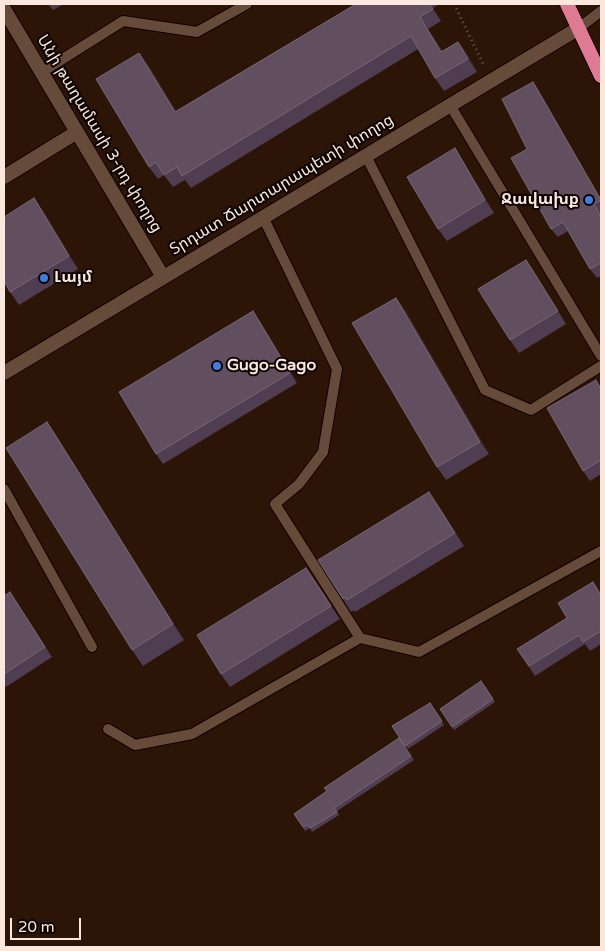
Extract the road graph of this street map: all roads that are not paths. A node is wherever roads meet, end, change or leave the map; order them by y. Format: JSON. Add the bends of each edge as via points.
{"nodes":[{"id":1,"x":247,"y":4,"type":"edge"},
{"id":2,"x":567,"y":4,"type":"edge"},
{"id":3,"x":4,"y":9,"type":"edge"},
{"id":4,"x":601,"y":11,"type":"edge"},
{"id":5,"x":579,"y":28,"type":"junction"},
{"id":6,"x":42,"y":72,"type":"junction"},
{"id":7,"x":601,"y":76,"type":"edge"},
{"id":8,"x":450,"y":105,"type":"junction"},
{"id":9,"x":77,"y":132,"type":"junction"},
{"id":10,"x":366,"y":156,"type":"junction"},
{"id":11,"x":4,"y":177,"type":"edge"},
{"id":12,"x":263,"y":217,"type":"junction"},
{"id":13,"x":163,"y":277,"type":"junction"},
{"id":14,"x":601,"y":356,"type":"edge"},
{"id":15,"x":601,"y":366,"type":"edge"},
{"id":16,"x":4,"y":373,"type":"edge"},
{"id":17,"x":4,"y":489,"type":"edge"},
{"id":18,"x":601,"y":551,"type":"edge"},
{"id":19,"x":360,"y":638,"type":"junction"},
{"id":20,"x":92,"y":647,"type":"dead end"},
{"id":21,"x":108,"y":729,"type":"dead end"}],
"edges":[{"from":1,"to":6,"type":"lane","via":[[197,32],[123,21]]},
{"from":2,"to":5,"type":"highway"},
{"from":3,"to":6,"type":"street","name":"Անի թաղամասի 3-րդ փողոց"},
{"from":4,"to":5,"type":"lane"},
{"from":5,"to":7,"type":"highway"},
{"from":5,"to":8,"type":"street","name":"Տրդատ Ճարտարապետի փողոց"},
{"from":6,"to":9,"type":"street","name":"Անի թաղամասի 3-րդ փողոց"},
{"from":8,"to":10,"type":"street","name":"Տրդատ Ճարտարապետի փողոց"},
{"from":8,"to":14,"type":"lane"},
{"from":9,"to":11,"type":"street"},
{"from":9,"to":13,"type":"street","name":"Անի թաղամասի 3-րդ փողոց"},
{"from":10,"to":12,"type":"street","name":"Տրդատ Ճարտարապետի փողոց"},
{"from":10,"to":15,"type":"lane","via":[[485,390],[531,410]]},
{"from":12,"to":13,"type":"street","name":"Տրդատ Ճարտարապետի փողոց"},
{"from":12,"to":19,"type":"lane","via":[[337,369],[323,452],[299,484],[276,504]]},
{"from":13,"to":16,"type":"street","name":"Տրդատ Ճարտարապետի փողոց"},
{"from":17,"to":20,"type":"lane"},
{"from":18,"to":19,"type":"lane","via":[[419,652]]},
{"from":19,"to":21,"type":"lane","via":[[192,734],[135,745]]}]}
